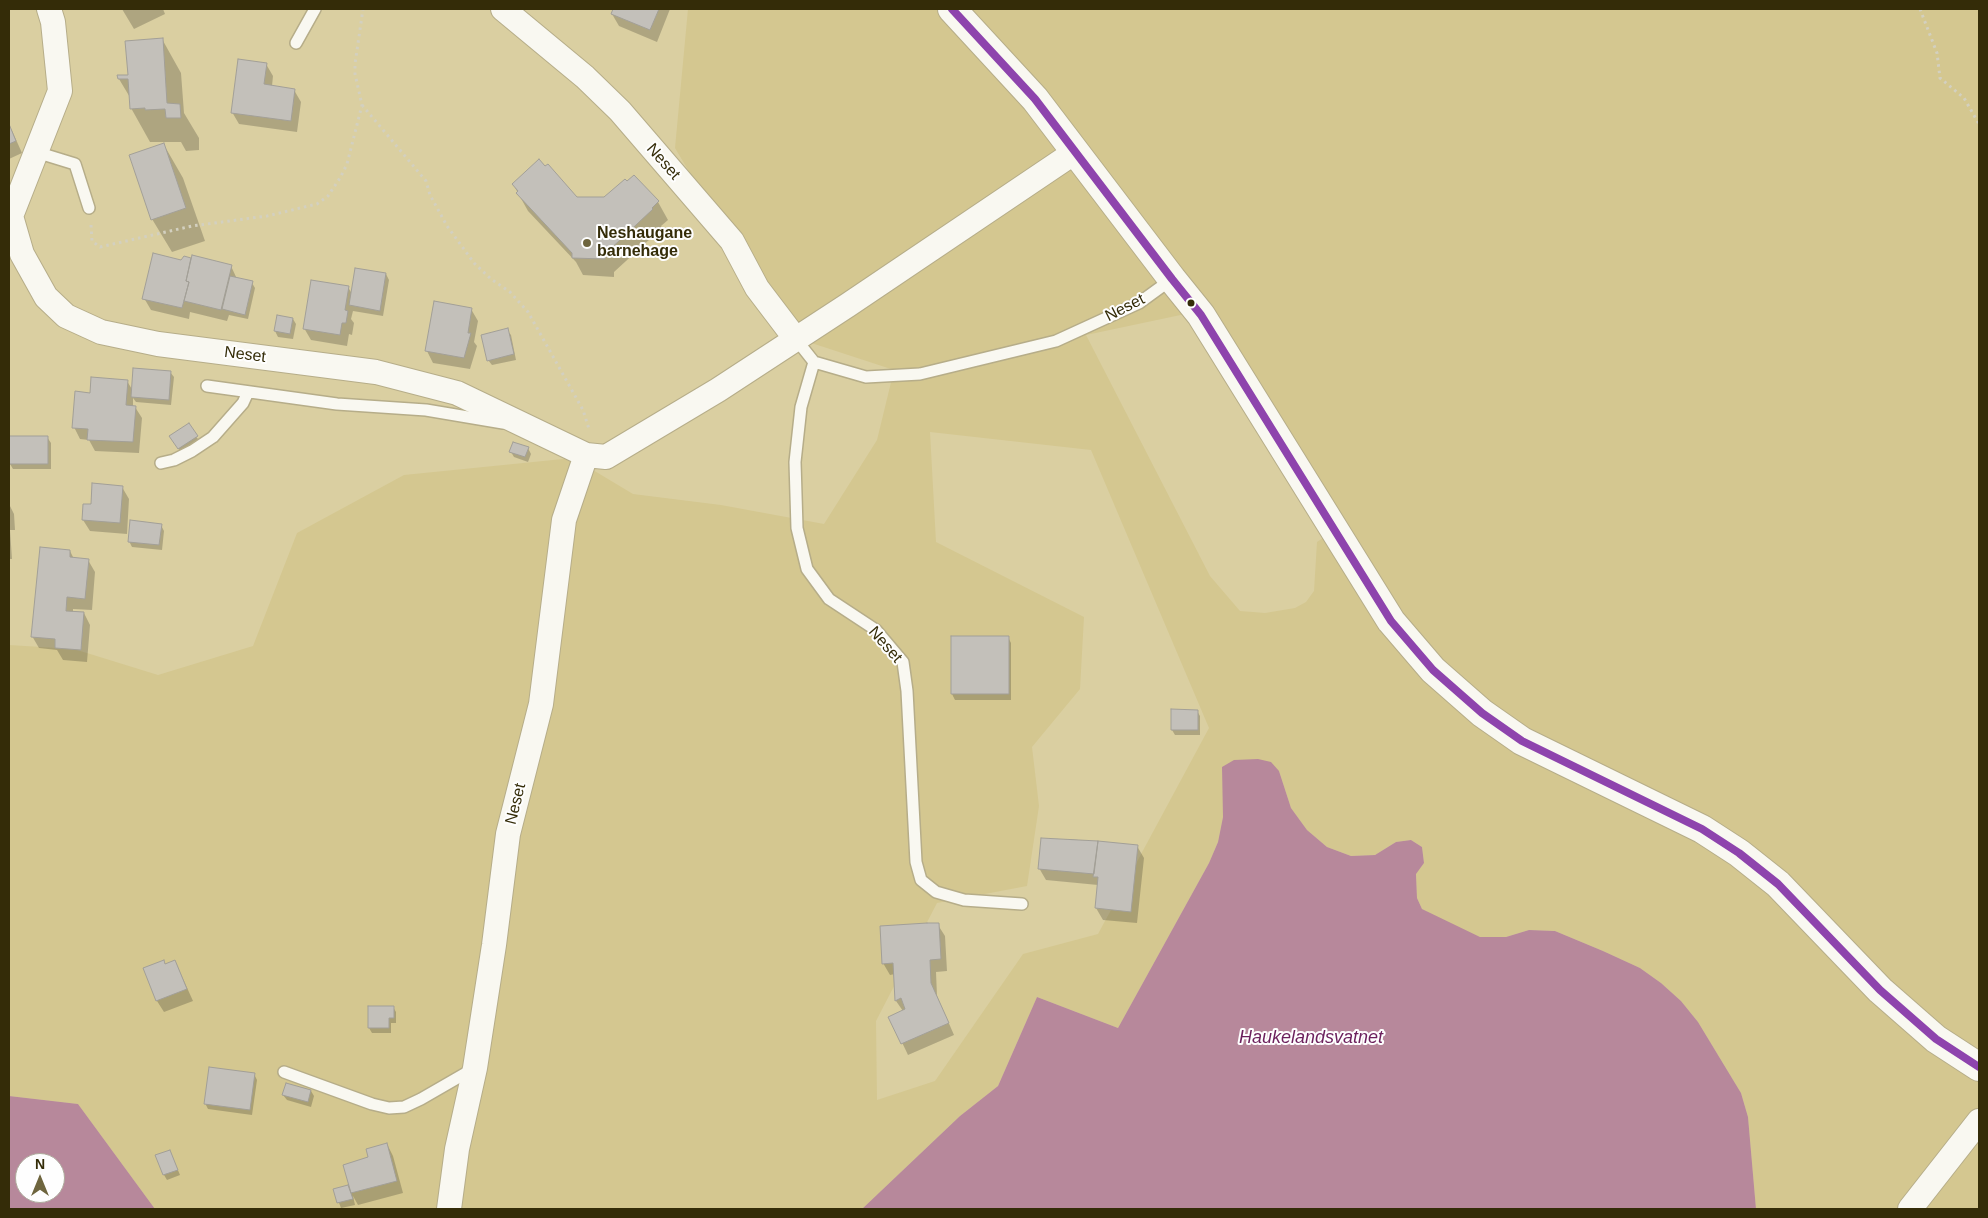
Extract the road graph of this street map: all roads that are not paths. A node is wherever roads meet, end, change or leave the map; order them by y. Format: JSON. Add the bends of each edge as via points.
{"nodes":[{"id":1,"x":49,"y":9,"type":"edge"},
{"id":2,"x":314,"y":9,"type":"edge"},
{"id":3,"x":503,"y":9,"type":"edge"},
{"id":4,"x":952,"y":9,"type":"edge"},
{"id":5,"x":296,"y":43,"type":"dead end"},
{"id":6,"x":36,"y":152,"type":"junction"},
{"id":7,"x":1075,"y":152,"type":"junction"},
{"id":8,"x":89,"y":208,"type":"road end"},
{"id":9,"x":10,"y":215,"type":"edge"},
{"id":10,"x":1172,"y":279,"type":"junction"},
{"id":11,"x":795,"y":338,"type":"junction"},
{"id":12,"x":814,"y":362,"type":"junction"},
{"id":13,"x":207,"y":386,"type":"dead end"},
{"id":14,"x":248,"y":392,"type":"junction"},
{"id":15,"x":534,"y":428,"type":"junction"},
{"id":16,"x":591,"y":456,"type":"junction"},
{"id":17,"x":161,"y":464,"type":"dead end"},
{"id":18,"x":1022,"y":904,"type":"dead end"},
{"id":19,"x":1979,"y":1067,"type":"edge"},
{"id":20,"x":475,"y":1068,"type":"junction"},
{"id":21,"x":284,"y":1072,"type":"dead end"},
{"id":22,"x":1979,"y":1121,"type":"edge"},
{"id":23,"x":449,"y":1209,"type":"edge"},
{"id":24,"x":1910,"y":1209,"type":"edge"}],
"edges":[{"from":1,"to":6,"type":"street","name":"Neset","via":[[60,91]]},
{"from":2,"to":5,"type":"lane"},
{"from":3,"to":11,"type":"street","name":"Neset","via":[[585,77],[620,111],[732,241],[757,288]]},
{"from":4,"to":7,"type":"main road","via":[[1035,99]]},
{"from":6,"to":8,"type":"lane","via":[[75,164]]},
{"from":6,"to":9,"type":"street","name":"Neset"},
{"from":7,"to":10,"type":"main road"},
{"from":7,"to":11,"type":"street"},
{"from":9,"to":15,"type":"street","name":"Neset","via":[[22,254],[46,297],[66,316],[101,332],[158,344],[376,372],[458,393]]},
{"from":10,"to":12,"type":"lane","name":"Neset","via":[[1139,303],[1056,341],[920,374],[866,377]]},
{"from":10,"to":19,"type":"main road","via":[[1201,315],[1391,621],[1433,670],[1482,714],[1522,741],[1702,829],[1739,853],[1778,884],[1880,990],[1936,1039]]},
{"from":11,"to":12,"type":"lane","name":"Neset"},
{"from":11,"to":16,"type":"street","via":[[735,379],[606,457]]},
{"from":12,"to":18,"type":"lane","name":"Neset","via":[[801,407],[795,462],[797,528],[807,570],[829,599],[876,630],[903,662],[916,862],[921,880],[936,892],[964,900]]},
{"from":13,"to":14,"type":"lane","name":"Neset"},
{"from":14,"to":15,"type":"lane","name":"Neset","via":[[337,404],[426,410]]},
{"from":14,"to":17,"type":"lane","via":[[243,403],[213,437],[192,451]]},
{"from":15,"to":16,"type":"street","name":"Neset"},
{"from":16,"to":20,"type":"street","name":"Neset","via":[[564,520],[541,704],[508,834]]},
{"from":20,"to":21,"type":"lane","via":[[404,1107],[389,1108]]},
{"from":20,"to":23,"type":"street","name":"Neset","via":[[457,1149]]},
{"from":22,"to":24,"type":"street"}]}
